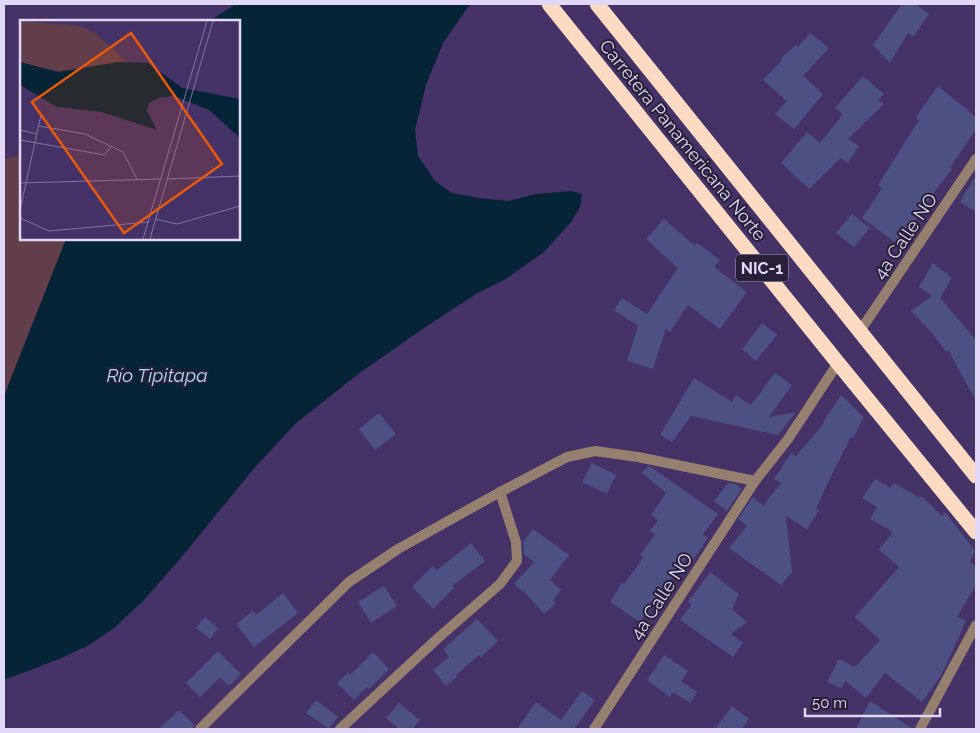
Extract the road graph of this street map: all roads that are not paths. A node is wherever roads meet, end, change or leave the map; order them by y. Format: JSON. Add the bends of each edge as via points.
{"nodes":[{"id":1,"x":549,"y":4,"type":"edge"},
{"id":2,"x":597,"y":4,"type":"edge"},
{"id":3,"x":976,"y":159,"type":"edge"},
{"id":4,"x":860,"y":331,"type":"junction"},
{"id":5,"x":838,"y":363,"type":"junction"},
{"id":6,"x":976,"y":476,"type":"edge"},
{"id":7,"x":755,"y":481,"type":"junction"},
{"id":8,"x":500,"y":492,"type":"junction"},
{"id":9,"x":976,"y":532,"type":"edge"},
{"id":10,"x":976,"y":625,"type":"edge"},
{"id":11,"x":200,"y":729,"type":"edge"},
{"id":12,"x":340,"y":729,"type":"edge"},
{"id":13,"x":594,"y":729,"type":"edge"},
{"id":14,"x":920,"y":729,"type":"edge"}],
"edges":[{"from":1,"to":5,"type":"highway","name":"Carretera Panamericana Norte","number":"NIC-1"},
{"from":2,"to":4,"type":"highway","name":"Carretera Panamericana Norte","number":"NIC-1"},
{"from":3,"to":4,"type":"street","name":"4a Calle NO"},
{"from":4,"to":6,"type":"highway","name":"Carretera Panamericana Norte","number":"NIC-1"},
{"from":5,"to":7,"type":"street","name":"4a Calle NO","via":[[788,439]]},
{"from":5,"to":9,"type":"highway","name":"Carretera Panamericana Norte","number":"NIC-1"},
{"from":7,"to":8,"type":"street","via":[[595,451],[567,457]]},
{"from":7,"to":13,"type":"street","name":"4a Calle NO"},
{"from":8,"to":11,"type":"street","via":[[398,549],[349,582]]},
{"from":8,"to":12,"type":"street","via":[[516,542],[517,561],[500,584]]},
{"from":10,"to":14,"type":"street"}]}
